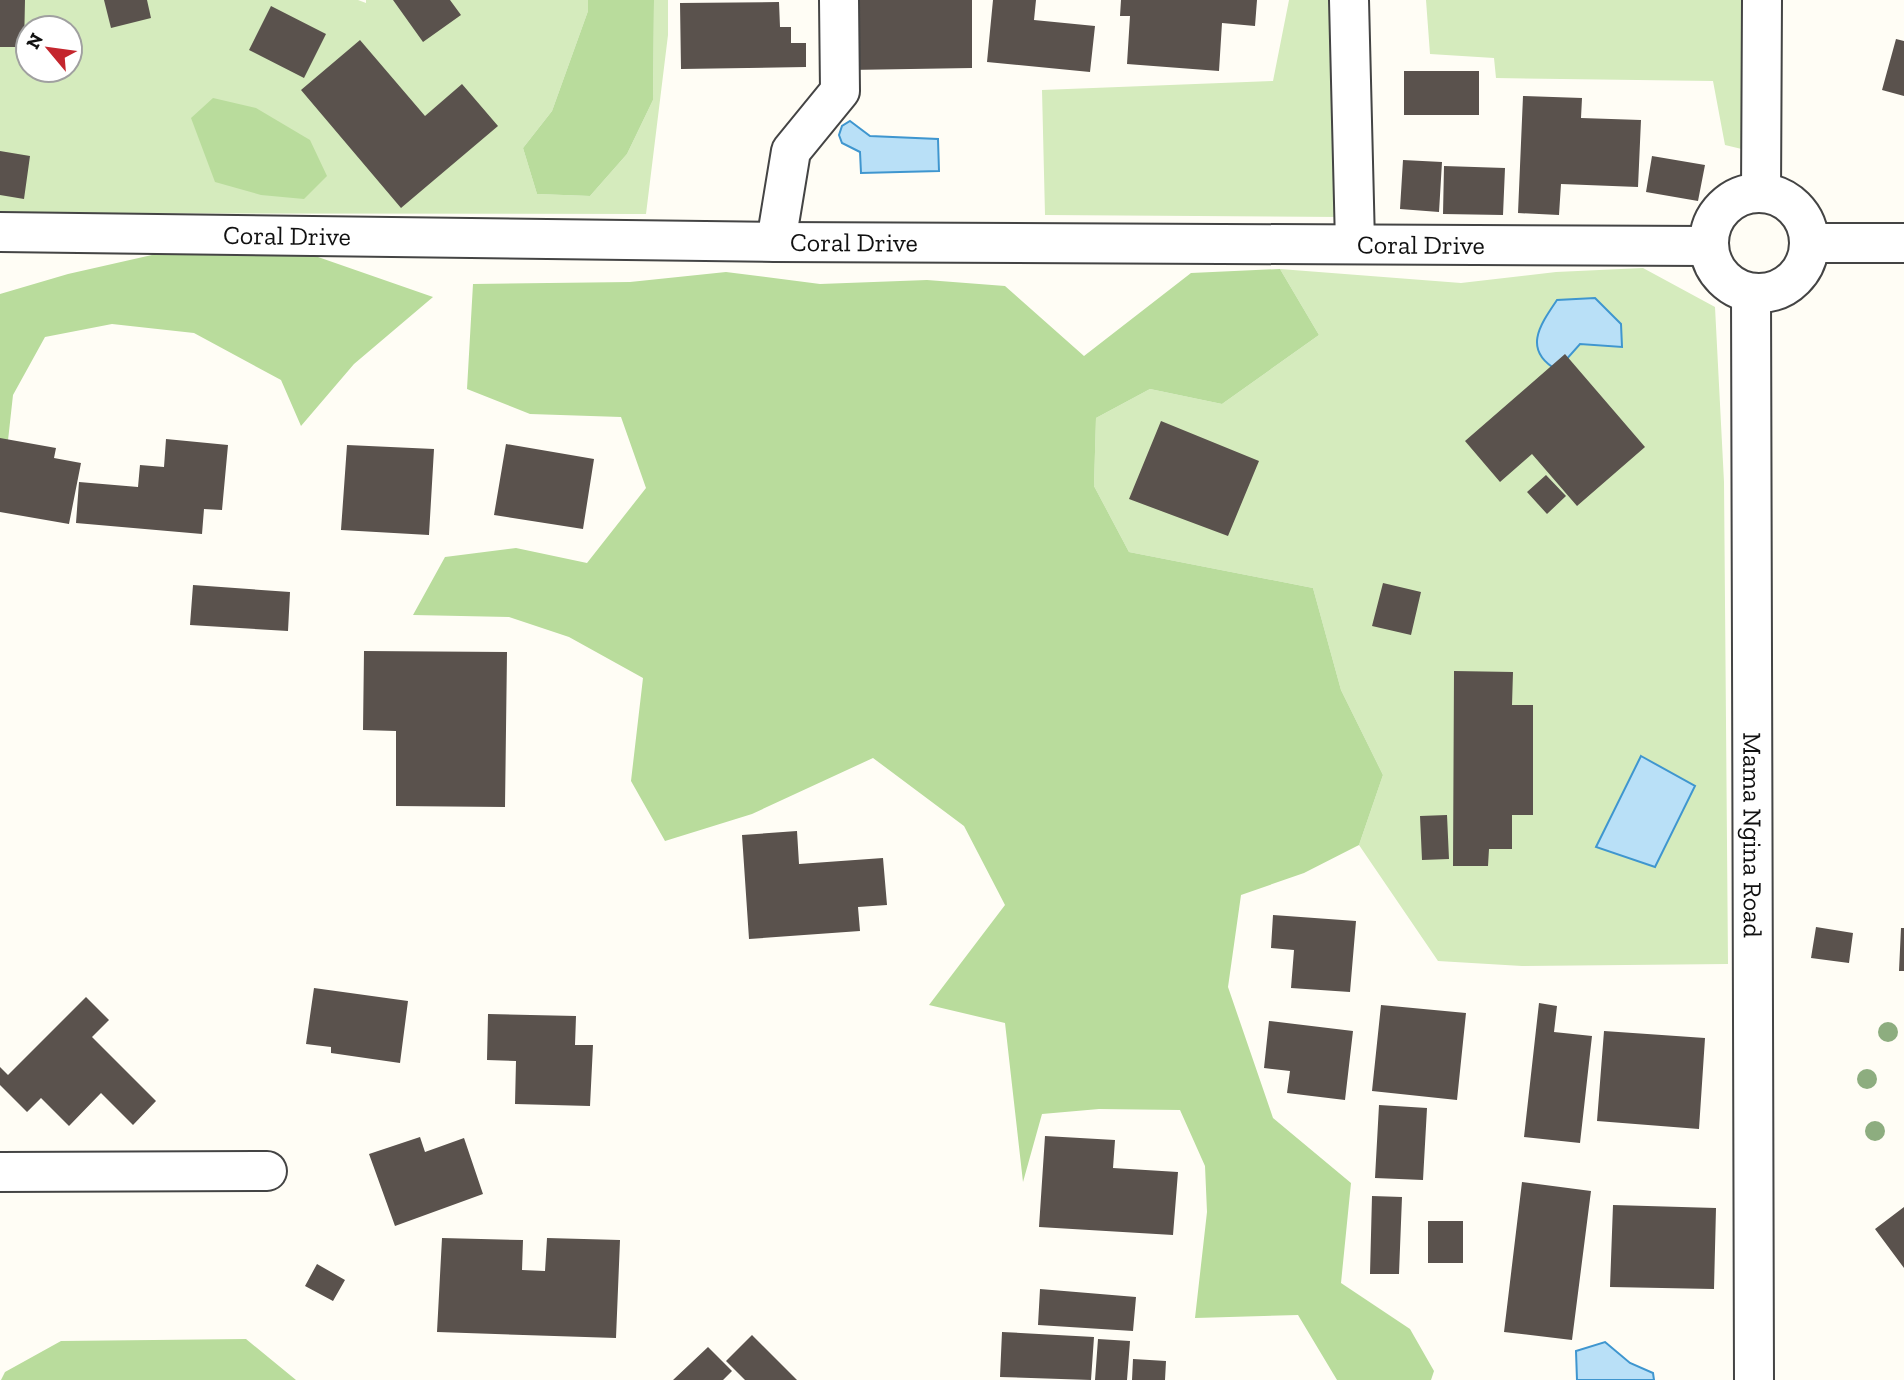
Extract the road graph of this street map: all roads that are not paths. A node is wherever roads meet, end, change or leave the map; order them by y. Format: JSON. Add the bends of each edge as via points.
{"nodes":[{"id":1,"x":839,"y":0,"type":"edge"},
{"id":2,"x":1349,"y":0,"type":"edge"},
{"id":3,"x":1762,"y":0,"type":"edge"},
{"id":4,"x":1761,"y":193,"type":"junction"},
{"id":5,"x":0,"y":232,"type":"edge"},
{"id":6,"x":776,"y":242,"type":"junction"},
{"id":7,"x":1355,"y":243,"type":"junction"},
{"id":8,"x":1809,"y":243,"type":"junction"},
{"id":9,"x":1904,"y":243,"type":"edge"},
{"id":10,"x":1709,"y":246,"type":"junction"},
{"id":11,"x":1751,"y":293,"type":"junction"},
{"id":12,"x":267,"y":1171,"type":"dead end"},
{"id":13,"x":0,"y":1172,"type":"edge"},
{"id":14,"x":1754,"y":1380,"type":"edge"}],
"edges":[{"from":1,"to":6,"type":"street","via":[[840,91],[791,151]]},
{"from":2,"to":7,"type":"street"},
{"from":3,"to":4,"type":"street"},
{"from":4,"to":8,"type":"street","via":[[1789,203],[1807,228]]},
{"from":4,"to":10,"type":"street","via":[[1729,202],[1711,229]]},
{"from":5,"to":6,"type":"street","name":"Coral Drive"},
{"from":6,"to":7,"type":"street","name":"Coral Drive"},
{"from":7,"to":10,"type":"street","name":"Coral Drive"},
{"from":8,"to":9,"type":"street"},
{"from":8,"to":11,"type":"street","via":[[1797,275],[1776,289]]},
{"from":10,"to":11,"type":"street","via":[[1721,277]]},
{"from":11,"to":14,"type":"street","name":"Mama Ngina Road"},
{"from":12,"to":13,"type":"street"}]}
